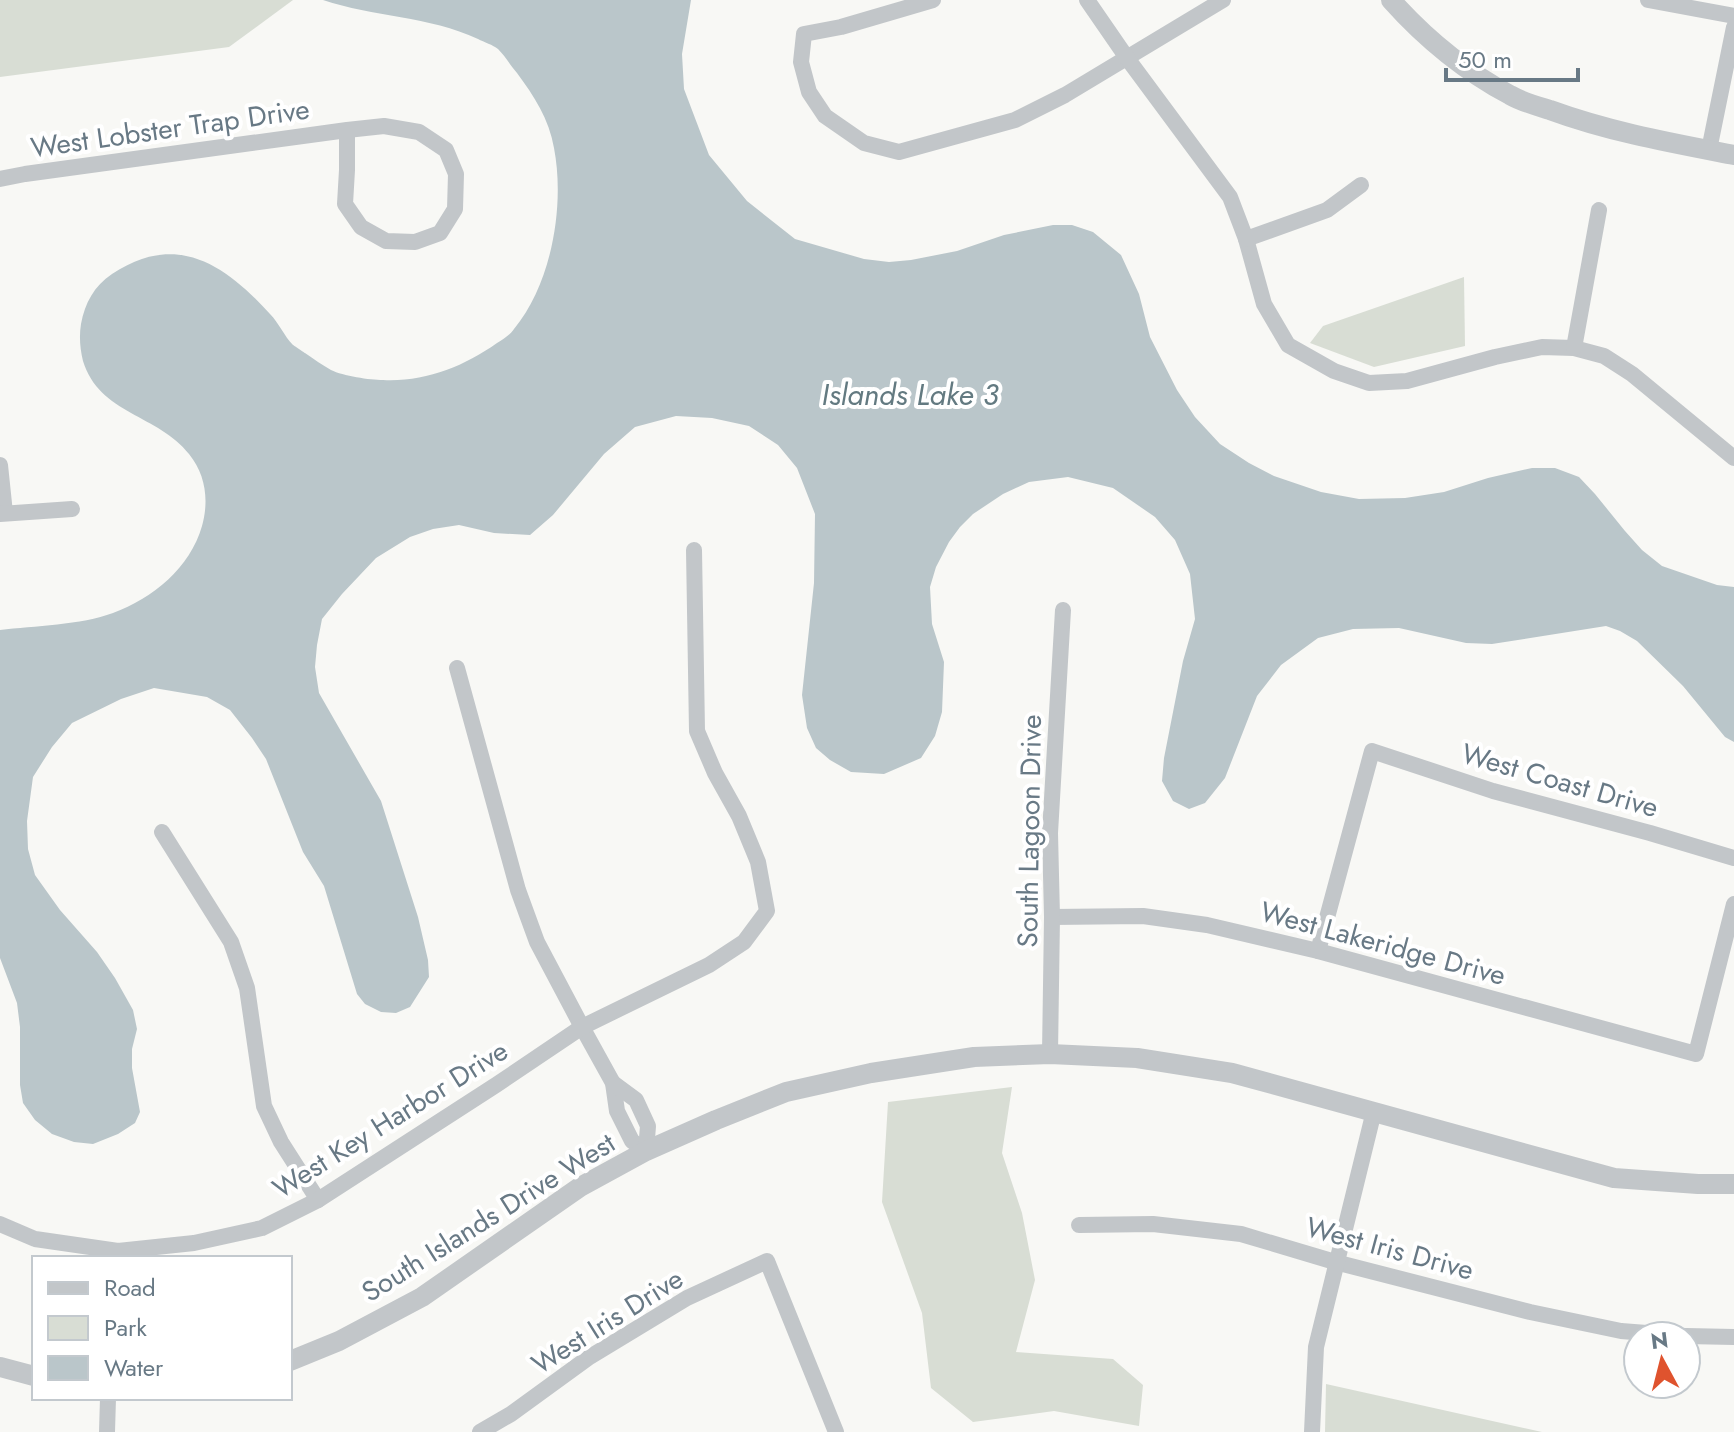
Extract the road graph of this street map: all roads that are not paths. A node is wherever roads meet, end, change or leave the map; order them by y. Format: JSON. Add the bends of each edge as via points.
{"nodes":[{"id":1,"x":933,"y":0,"type":"edge"},
{"id":2,"x":1087,"y":0,"type":"edge"},
{"id":3,"x":1223,"y":0,"type":"edge"},
{"id":4,"x":1391,"y":0,"type":"edge"},
{"id":5,"x":1648,"y":0,"type":"edge"},
{"id":6,"x":1734,"y":16,"type":"edge"},
{"id":7,"x":1734,"y":27,"type":"edge"},
{"id":8,"x":1127,"y":58,"type":"junction"},
{"id":9,"x":347,"y":130,"type":"junction"},
{"id":10,"x":1709,"y":150,"type":"junction"},
{"id":11,"x":1734,"y":155,"type":"edge"},
{"id":12,"x":0,"y":179,"type":"edge"},
{"id":13,"x":1361,"y":185,"type":"dead end"},
{"id":14,"x":1599,"y":210,"type":"dead end"},
{"id":15,"x":1246,"y":239,"type":"junction"},
{"id":16,"x":1574,"y":348,"type":"junction"},
{"id":17,"x":1734,"y":458,"type":"edge"},
{"id":18,"x":0,"y":465,"type":"edge"},
{"id":19,"x":72,"y":509,"type":"dead end"},
{"id":20,"x":2,"y":514,"type":"edge"},
{"id":21,"x":694,"y":550,"type":"dead end"},
{"id":22,"x":1063,"y":610,"type":"dead end"},
{"id":23,"x":457,"y":668,"type":"dead end"},
{"id":24,"x":162,"y":832,"type":"dead end"},
{"id":25,"x":1734,"y":858,"type":"edge"},
{"id":26,"x":1734,"y":904,"type":"edge"},
{"id":27,"x":1052,"y":917,"type":"junction"},
{"id":28,"x":1318,"y":951,"type":"junction"},
{"id":29,"x":582,"y":1027,"type":"junction"},
{"id":30,"x":1050,"y":1054,"type":"junction"},
{"id":31,"x":1374,"y":1111,"type":"junction"},
{"id":32,"x":646,"y":1151,"type":"junction"},
{"id":33,"x":1734,"y":1184,"type":"edge"},
{"id":34,"x":318,"y":1200,"type":"junction"},
{"id":35,"x":0,"y":1224,"type":"edge"},
{"id":36,"x":1079,"y":1225,"type":"dead end"},
{"id":37,"x":1335,"y":1262,"type":"junction"},
{"id":38,"x":1622,"y":1331,"type":"edge"},
{"id":39,"x":1702,"y":1336,"type":"edge"},
{"id":40,"x":1734,"y":1337,"type":"edge"},
{"id":41,"x":292,"y":1360,"type":"edge"},
{"id":42,"x":0,"y":1367,"type":"edge"},
{"id":43,"x":32,"y":1375,"type":"edge"},
{"id":44,"x":108,"y":1400,"type":"edge"},
{"id":45,"x":107,"y":1432,"type":"edge"},
{"id":46,"x":480,"y":1432,"type":"edge"},
{"id":47,"x":836,"y":1432,"type":"edge"},
{"id":48,"x":1312,"y":1432,"type":"edge"}],
"edges":[{"from":1,"to":8,"type":"street","via":[[804,34],[801,62],[809,92],[825,116],[864,143],[899,152],[1015,120]]},
{"from":2,"to":8,"type":"street"},
{"from":3,"to":8,"type":"street"},
{"from":4,"to":10,"type":"street","via":[[1416,28],[1511,97],[1630,135]]},
{"from":5,"to":6,"type":"street"},
{"from":7,"to":10,"type":"street"},
{"from":8,"to":15,"type":"street","via":[[1230,197]]},
{"from":9,"to":9,"type":"street","name":"West Lobster Trap Drive","via":[[345,204],[361,227],[386,241],[415,242],[440,233],[455,209],[456,174],[446,150],[419,132],[384,126]]},
{"from":9,"to":12,"type":"street","name":"West Lobster Trap Drive"},
{"from":10,"to":11,"type":"street"},
{"from":13,"to":15,"type":"street","via":[[1327,210]]},
{"from":14,"to":16,"type":"street"},
{"from":15,"to":16,"type":"street","via":[[1264,304],[1288,345],[1334,371],[1369,383],[1407,381],[1542,347]]},
{"from":16,"to":17,"type":"street","via":[[1604,356],[1632,374]]},
{"from":18,"to":20,"type":"street"},
{"from":19,"to":20,"type":"street"},
{"from":21,"to":29,"type":"street","name":"West Key Harbor Drive","via":[[697,731],[758,862],[767,911],[744,942],[709,965]]},
{"from":22,"to":27,"type":"street","name":"South Lagoon Drive","via":[[1050,833]]},
{"from":23,"to":29,"type":"street","via":[[518,890],[537,942]]},
{"from":24,"to":34,"type":"street","via":[[231,942],[247,988],[264,1106]]},
{"from":25,"to":28,"type":"street","name":"West Coast Drive","via":[[1493,791],[1372,751]]},
{"from":26,"to":28,"type":"street","name":"West Lakeridge Drive","via":[[1696,1054]]},
{"from":27,"to":28,"type":"street","name":"West Lakeridge Drive","via":[[1143,916]]},
{"from":27,"to":30,"type":"street","name":"South Lagoon Drive"},
{"from":29,"to":32,"type":"street","via":[[613,1083],[636,1100],[648,1126]]},
{"from":29,"to":34,"type":"street","name":"West Key Harbor Drive"},
{"from":30,"to":31,"type":"street","name":"South Islands Drive West","via":[[1137,1058],[1218,1071]]},
{"from":30,"to":32,"type":"street","name":"South Islands Drive West","via":[[974,1057],[786,1092]]},
{"from":31,"to":33,"type":"street","name":"South Islands Drive West","via":[[1614,1178]]},
{"from":31,"to":37,"type":"street"},
{"from":32,"to":41,"type":"street","name":"South Islands Drive West","via":[[580,1187],[422,1297]]},
{"from":34,"to":35,"type":"street","name":"West Key Harbor Drive","via":[[262,1228],[194,1243],[118,1251],[35,1239]]},
{"from":36,"to":37,"type":"street","name":"West Iris Drive","via":[[1153,1224],[1241,1234]]},
{"from":37,"to":38,"type":"street","name":"West Iris Drive"},
{"from":37,"to":48,"type":"street","via":[[1316,1347]]},
{"from":39,"to":40,"type":"street","name":"West Iris Drive"},
{"from":42,"to":43,"type":"street"},
{"from":44,"to":45,"type":"street"},
{"from":46,"to":47,"type":"street","name":"West Iris Drive","via":[[687,1298],[767,1261]]}]}
